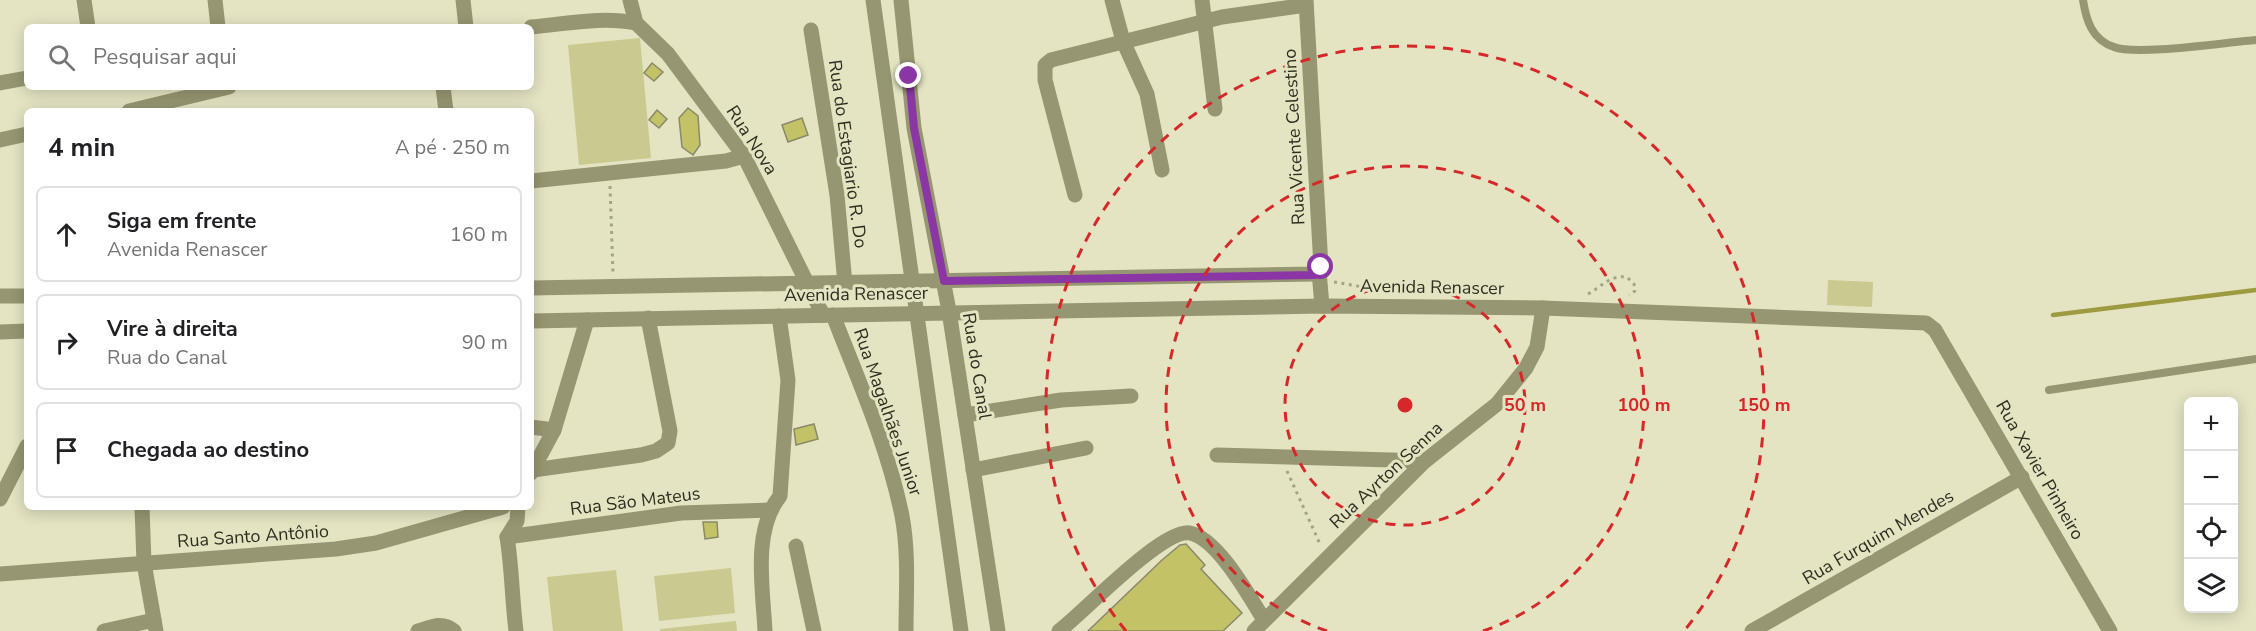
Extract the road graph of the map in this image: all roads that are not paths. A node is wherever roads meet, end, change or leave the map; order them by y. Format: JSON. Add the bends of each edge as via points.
{"nodes":[{"id":1,"x":84,"y":0,"type":"edge"},
{"id":2,"x":215,"y":0,"type":"edge"},
{"id":3,"x":463,"y":0,"type":"edge"},
{"id":4,"x":630,"y":0,"type":"edge"},
{"id":5,"x":873,"y":0,"type":"edge"},
{"id":6,"x":901,"y":0,"type":"edge"},
{"id":7,"x":1112,"y":0,"type":"edge"},
{"id":8,"x":1202,"y":0,"type":"edge"},
{"id":9,"x":2083,"y":0,"type":"edge"},
{"id":10,"x":1306,"y":3,"type":"edge"},
{"id":11,"x":1204,"y":22,"type":"junction"},
{"id":12,"x":636,"y":23,"type":"junction"},
{"id":13,"x":88,"y":24,"type":"edge"},
{"id":14,"x":218,"y":24,"type":"edge"},
{"id":15,"x":466,"y":24,"type":"edge"},
{"id":16,"x":534,"y":27,"type":"edge"},
{"id":17,"x":811,"y":30,"type":"dead end"},
{"id":18,"x":2256,"y":40,"type":"edge"},
{"id":19,"x":1123,"y":41,"type":"junction"},
{"id":20,"x":24,"y":79,"type":"edge"},
{"id":21,"x":0,"y":83,"type":"edge"},
{"id":22,"x":214,"y":90,"type":"edge"},
{"id":23,"x":443,"y":90,"type":"edge"},
{"id":24,"x":169,"y":107,"type":"edge"},
{"id":25,"x":446,"y":108,"type":"edge"},
{"id":26,"x":1215,"y":109,"type":"dead end"},
{"id":27,"x":24,"y":135,"type":"edge"},
{"id":28,"x":0,"y":140,"type":"edge"},
{"id":29,"x":744,"y":156,"type":"junction"},
{"id":30,"x":1162,"y":170,"type":"dead end"},
{"id":31,"x":534,"y":182,"type":"edge"},
{"id":32,"x":1075,"y":195,"type":"dead end"},
{"id":33,"x":1319,"y":272,"type":"junction"},
{"id":34,"x":944,"y":281,"type":"junction"},
{"id":35,"x":913,"y":282,"type":"junction"},
{"id":36,"x":809,"y":284,"type":"junction"},
{"id":37,"x":845,"y":284,"type":"junction"},
{"id":38,"x":534,"y":288,"type":"edge"},
{"id":39,"x":0,"y":296,"type":"edge"},
{"id":40,"x":24,"y":296,"type":"edge"},
{"id":41,"x":1322,"y":306,"type":"junction"},
{"id":42,"x":1543,"y":308,"type":"junction"},
{"id":43,"x":949,"y":311,"type":"junction"},
{"id":44,"x":917,"y":313,"type":"junction"},
{"id":45,"x":828,"y":315,"type":"junction"},
{"id":46,"x":779,"y":316,"type":"junction"},
{"id":47,"x":648,"y":318,"type":"junction"},
{"id":48,"x":587,"y":320,"type":"junction"},
{"id":49,"x":534,"y":321,"type":"edge"},
{"id":50,"x":1935,"y":330,"type":"joint"},
{"id":51,"x":24,"y":331,"type":"edge"},
{"id":52,"x":0,"y":332,"type":"edge"},
{"id":53,"x":2256,"y":359,"type":"edge"},
{"id":54,"x":2049,"y":390,"type":"dead end"},
{"id":55,"x":1131,"y":396,"type":"dead end"},
{"id":56,"x":965,"y":415,"type":"junction"},
{"id":57,"x":534,"y":427,"type":"edge"},
{"id":58,"x":554,"y":430,"type":"junction"},
{"id":59,"x":1086,"y":448,"type":"dead end"},
{"id":60,"x":24,"y":452,"type":"edge"},
{"id":61,"x":1216,"y":455,"type":"dead end"},
{"id":62,"x":1425,"y":461,"type":"junction"},
{"id":63,"x":534,"y":468,"type":"edge"},
{"id":64,"x":973,"y":470,"type":"junction"},
{"id":65,"x":534,"y":472,"type":"edge"},
{"id":66,"x":2022,"y":477,"type":"junction"},
{"id":67,"x":0,"y":499,"type":"edge"},
{"id":68,"x":142,"y":510,"type":"edge"},
{"id":69,"x":492,"y":510,"type":"edge"},
{"id":70,"x":518,"y":510,"type":"edge"},
{"id":71,"x":769,"y":510,"type":"junction"},
{"id":72,"x":507,"y":537,"type":"junction"},
{"id":73,"x":796,"y":546,"type":"dead end"},
{"id":74,"x":144,"y":563,"type":"junction"},
{"id":75,"x":0,"y":574,"type":"edge"},
{"id":76,"x":155,"y":625,"type":"edge"},
{"id":77,"x":1259,"y":625,"type":"edge"},
{"id":78,"x":994,"y":630,"type":"edge"},
{"id":79,"x":1063,"y":630,"type":"edge"},
{"id":80,"x":104,"y":631,"type":"edge"},
{"id":81,"x":418,"y":631,"type":"edge"},
{"id":82,"x":454,"y":631,"type":"edge"},
{"id":83,"x":516,"y":631,"type":"edge"},
{"id":84,"x":765,"y":631,"type":"edge"},
{"id":85,"x":814,"y":631,"type":"edge"},
{"id":86,"x":906,"y":631,"type":"edge"},
{"id":87,"x":961,"y":631,"type":"edge"},
{"id":88,"x":1752,"y":631,"type":"edge"},
{"id":89,"x":2110,"y":631,"type":"edge"}],
"edges":[{"from":1,"to":13,"type":"street"},
{"from":2,"to":14,"type":"street"},
{"from":3,"to":15,"type":"street"},
{"from":4,"to":12,"type":"street"},
{"from":5,"to":35,"type":"street"},
{"from":6,"to":34,"type":"street","name":"Rua do Canal","via":[[914,128]]},
{"from":7,"to":19,"type":"street"},
{"from":8,"to":11,"type":"street"},
{"from":9,"to":18,"type":"lane","via":[[2092,31],[2114,48]]},
{"from":10,"to":11,"type":"street"},
{"from":10,"to":33,"type":"street","name":"Rua Vicente Celestino"},
{"from":11,"to":19,"type":"street"},
{"from":11,"to":26,"type":"street"},
{"from":12,"to":16,"type":"street","via":[[618,19]]},
{"from":12,"to":29,"type":"street","name":"Rua Nova","via":[[668,54]]},
{"from":17,"to":37,"type":"street","name":"Rua do Estagiario R. Do","via":[[837,195]]},
{"from":19,"to":30,"type":"street","via":[[1147,94]]},
{"from":19,"to":32,"type":"street","via":[[1063,56],[1045,65],[1045,80]]},
{"from":20,"to":21,"type":"street"},
{"from":22,"to":24,"type":"street"},
{"from":23,"to":25,"type":"street"},
{"from":27,"to":28,"type":"street"},
{"from":29,"to":31,"type":"street"},
{"from":29,"to":36,"type":"street","name":"Rua Nova"},
{"from":33,"to":34,"type":"street","name":"Avenida Renascer"},
{"from":33,"to":41,"type":"street","name":"Rua Vicente Celestino"},
{"from":34,"to":35,"type":"street","name":"Avenida Renascer"},
{"from":34,"to":43,"type":"street","name":"Rua do Canal"},
{"from":35,"to":37,"type":"street","name":"Avenida Renascer"},
{"from":35,"to":44,"type":"street"},
{"from":36,"to":37,"type":"street","name":"Avenida Renascer"},
{"from":36,"to":38,"type":"street","name":"Avenida Renascer"},
{"from":36,"to":45,"type":"street","name":"Rua Nova"},
{"from":39,"to":40,"type":"street"},
{"from":41,"to":42,"type":"street","name":"Avenida Renascer"},
{"from":41,"to":43,"type":"street","name":"Avenida Renascer"},
{"from":42,"to":50,"type":"street","name":"Avenida Renascer","via":[[1910,321],[1926,323]]},
{"from":42,"to":62,"type":"street","name":"Rua Ayrton Senna","via":[[1537,347],[1513,385],[1497,404]]},
{"from":43,"to":44,"type":"street","name":"Avenida Renascer"},
{"from":43,"to":56,"type":"street","name":"Rua do Canal"},
{"from":44,"to":45,"type":"street","name":"Avenida Renascer"},
{"from":44,"to":87,"type":"street"},
{"from":45,"to":46,"type":"street","name":"Avenida Renascer"},
{"from":45,"to":86,"type":"street","name":"Rua Magalhães Junior","via":[[883,446],[902,516]]},
{"from":46,"to":47,"type":"street","name":"Avenida Renascer"},
{"from":46,"to":71,"type":"street","via":[[788,380],[780,496]]},
{"from":47,"to":48,"type":"street","name":"Avenida Renascer"},
{"from":47,"to":65,"type":"street","via":[[670,431],[668,442],[641,455]]},
{"from":48,"to":49,"type":"street","name":"Avenida Renascer"},
{"from":48,"to":58,"type":"street"},
{"from":50,"to":66,"type":"street","name":"Rua Xavier Pinheiro"},
{"from":51,"to":52,"type":"street"},
{"from":53,"to":54,"type":"lane"},
{"from":55,"to":56,"type":"street","via":[[1061,400]]},
{"from":56,"to":64,"type":"street","name":"Rua do Canal"},
{"from":57,"to":58,"type":"street"},
{"from":58,"to":63,"type":"street"},
{"from":59,"to":64,"type":"street"},
{"from":60,"to":67,"type":"street"},
{"from":61,"to":62,"type":"street"},
{"from":62,"to":77,"type":"street","name":"Rua Ayrton Senna"},
{"from":64,"to":78,"type":"street","name":"Rua do Canal"},
{"from":66,"to":88,"type":"street","name":"Rua Furquim Mendes"},
{"from":66,"to":89,"type":"street","name":"Rua Xavier Pinheiro"},
{"from":68,"to":74,"type":"street"},
{"from":69,"to":74,"type":"street","name":"Rua Santo Antônio","via":[[376,543],[312,552]]},
{"from":70,"to":72,"type":"street","via":[[517,521]]},
{"from":71,"to":72,"type":"street","name":"Rua São Mateus","via":[[681,513]]},
{"from":71,"to":84,"type":"street","via":[[763,548]]},
{"from":72,"to":83,"type":"street"},
{"from":73,"to":85,"type":"street"},
{"from":74,"to":75,"type":"street","name":"Rua Santo Antônio"},
{"from":74,"to":76,"type":"street"},
{"from":76,"to":80,"type":"street"},
{"from":77,"to":79,"type":"street","via":[[1220,555],[1202,538],[1178,533],[1157,544]]},
{"from":81,"to":82,"type":"street","via":[[441,625]]}]}
